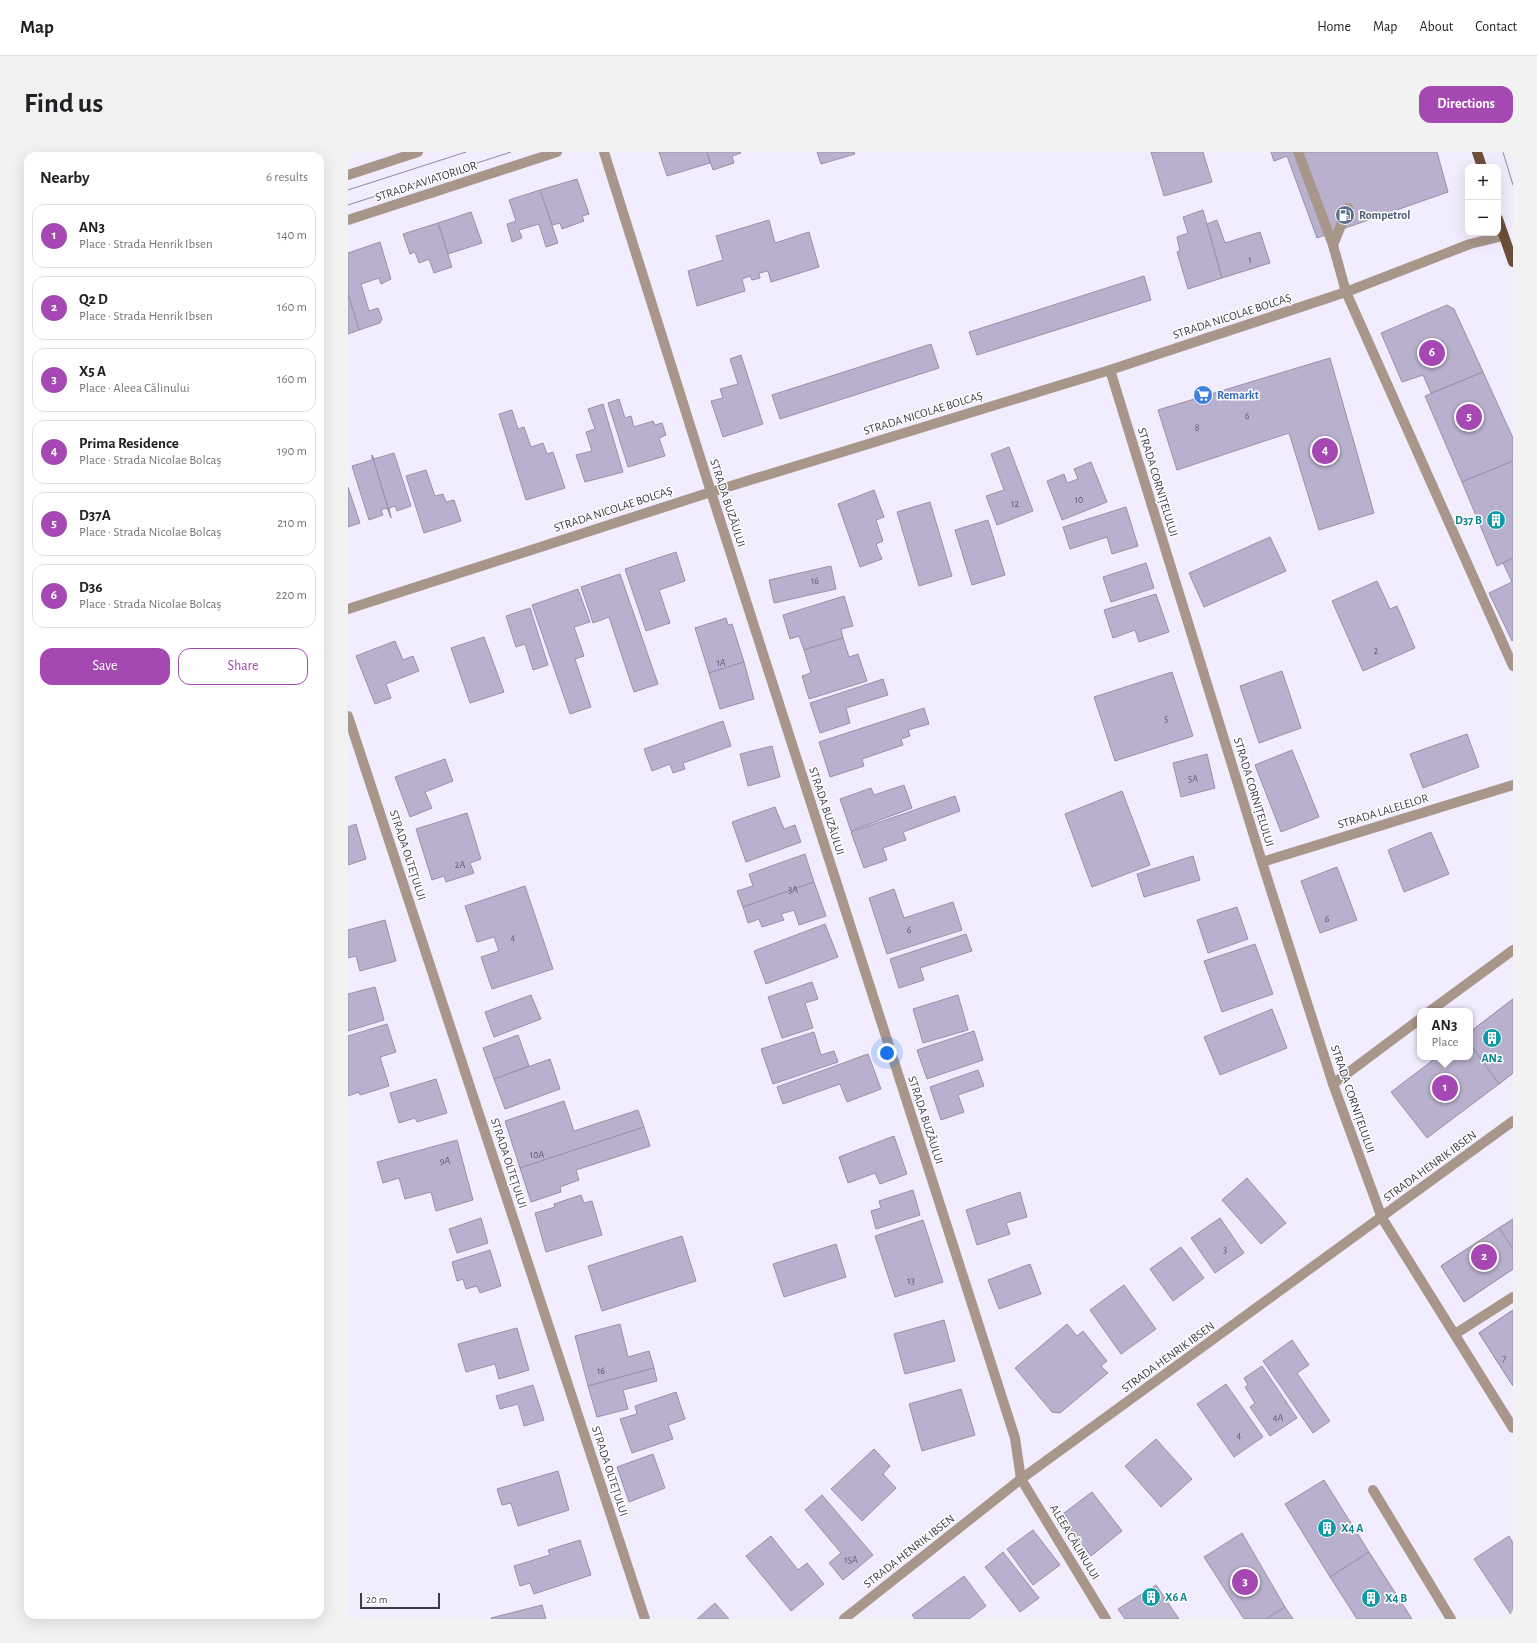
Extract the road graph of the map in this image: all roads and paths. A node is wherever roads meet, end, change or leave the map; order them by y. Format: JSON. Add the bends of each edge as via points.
{"nodes":[{"id":1,"x":418,"y":152,"type":"edge"},
{"id":2,"x":557,"y":152,"type":"edge"},
{"id":3,"x":604,"y":152,"type":"edge"},
{"id":4,"x":1298,"y":152,"type":"edge"},
{"id":5,"x":1477,"y":152,"type":"edge"},
{"id":6,"x":1481,"y":164,"type":"edge"},
{"id":7,"x":348,"y":175,"type":"edge"},
{"id":8,"x":1348,"y":208,"type":"dead end"},
{"id":9,"x":348,"y":220,"type":"edge"},
{"id":10,"x":1501,"y":228,"type":"edge"},
{"id":11,"x":1504,"y":236,"type":"junction"},
{"id":12,"x":1333,"y":245,"type":"junction"},
{"id":13,"x":1513,"y":262,"type":"edge"},
{"id":14,"x":1346,"y":292,"type":"junction"},
{"id":15,"x":1110,"y":370,"type":"junction"},
{"id":16,"x":711,"y":492,"type":"junction"},
{"id":17,"x":348,"y":609,"type":"edge"},
{"id":18,"x":1513,"y":666,"type":"edge"},
{"id":19,"x":348,"y":716,"type":"edge"},
{"id":20,"x":1513,"y":785,"type":"edge"},
{"id":21,"x":1262,"y":862,"type":"junction"},
{"id":22,"x":1513,"y":950,"type":"edge"},
{"id":23,"x":1434,"y":1008,"type":"edge"},
{"id":24,"x":1417,"y":1021,"type":"edge"},
{"id":25,"x":1333,"y":1084,"type":"junction"},
{"id":26,"x":1513,"y":1121,"type":"edge"},
{"id":27,"x":1382,"y":1218,"type":"junction"},
{"id":28,"x":1513,"y":1297,"type":"edge"},
{"id":29,"x":1455,"y":1334,"type":"junction"},
{"id":30,"x":1513,"y":1428,"type":"edge"},
{"id":31,"x":1021,"y":1479,"type":"junction"},
{"id":32,"x":1373,"y":1490,"type":"dead end"},
{"id":33,"x":645,"y":1619,"type":"edge"},
{"id":34,"x":844,"y":1619,"type":"edge"},
{"id":35,"x":1106,"y":1619,"type":"edge"},
{"id":36,"x":1452,"y":1619,"type":"edge"}],
"edges":[{"from":1,"to":7,"type":"street"},
{"from":2,"to":9,"type":"street","name":"STRADA AVIATORILOR"},
{"from":3,"to":16,"type":"street","name":"STRADA BUZĂULUI"},
{"from":4,"to":12,"type":"street"},
{"from":5,"to":6,"type":"main road"},
{"from":8,"to":12,"type":"street"},
{"from":10,"to":11,"type":"main road"},
{"from":11,"to":13,"type":"main road"},
{"from":11,"to":14,"type":"street","name":"STRADA NICOLAE BOLCAȘ","via":[[1470,244]]},
{"from":12,"to":14,"type":"street"},
{"from":14,"to":15,"type":"street","name":"STRADA NICOLAE BOLCAȘ"},
{"from":14,"to":18,"type":"street"},
{"from":15,"to":16,"type":"street","name":"STRADA NICOLAE BOLCAȘ"},
{"from":15,"to":21,"type":"street","name":"STRADA CORNIȚELULUI"},
{"from":16,"to":17,"type":"street","name":"STRADA NICOLAE BOLCAȘ"},
{"from":16,"to":31,"type":"street","name":"STRADA BUZĂULUI","via":[[1015,1438]]},
{"from":19,"to":33,"type":"street","name":"STRADA OLTEȚULUI"},
{"from":20,"to":21,"type":"street","name":"STRADA LALELELOR"},
{"from":21,"to":25,"type":"street","name":"STRADA CORNIȚELULUI"},
{"from":22,"to":23,"type":"street"},
{"from":24,"to":25,"type":"street"},
{"from":25,"to":27,"type":"street","name":"STRADA CORNIȚELULUI"},
{"from":26,"to":27,"type":"street","name":"STRADA HENRIK IBSEN"},
{"from":27,"to":29,"type":"street","name":"STRADA CORNIȚELULUI"},
{"from":27,"to":31,"type":"street","name":"STRADA HENRIK IBSEN"},
{"from":28,"to":29,"type":"street"},
{"from":29,"to":30,"type":"street","name":"STRADA CORNIȚELULUI"},
{"from":31,"to":34,"type":"street","name":"STRADA HENRIK IBSEN"},
{"from":31,"to":35,"type":"street","name":"ALEEA CĂLINULUI"},
{"from":32,"to":36,"type":"street"}]}
